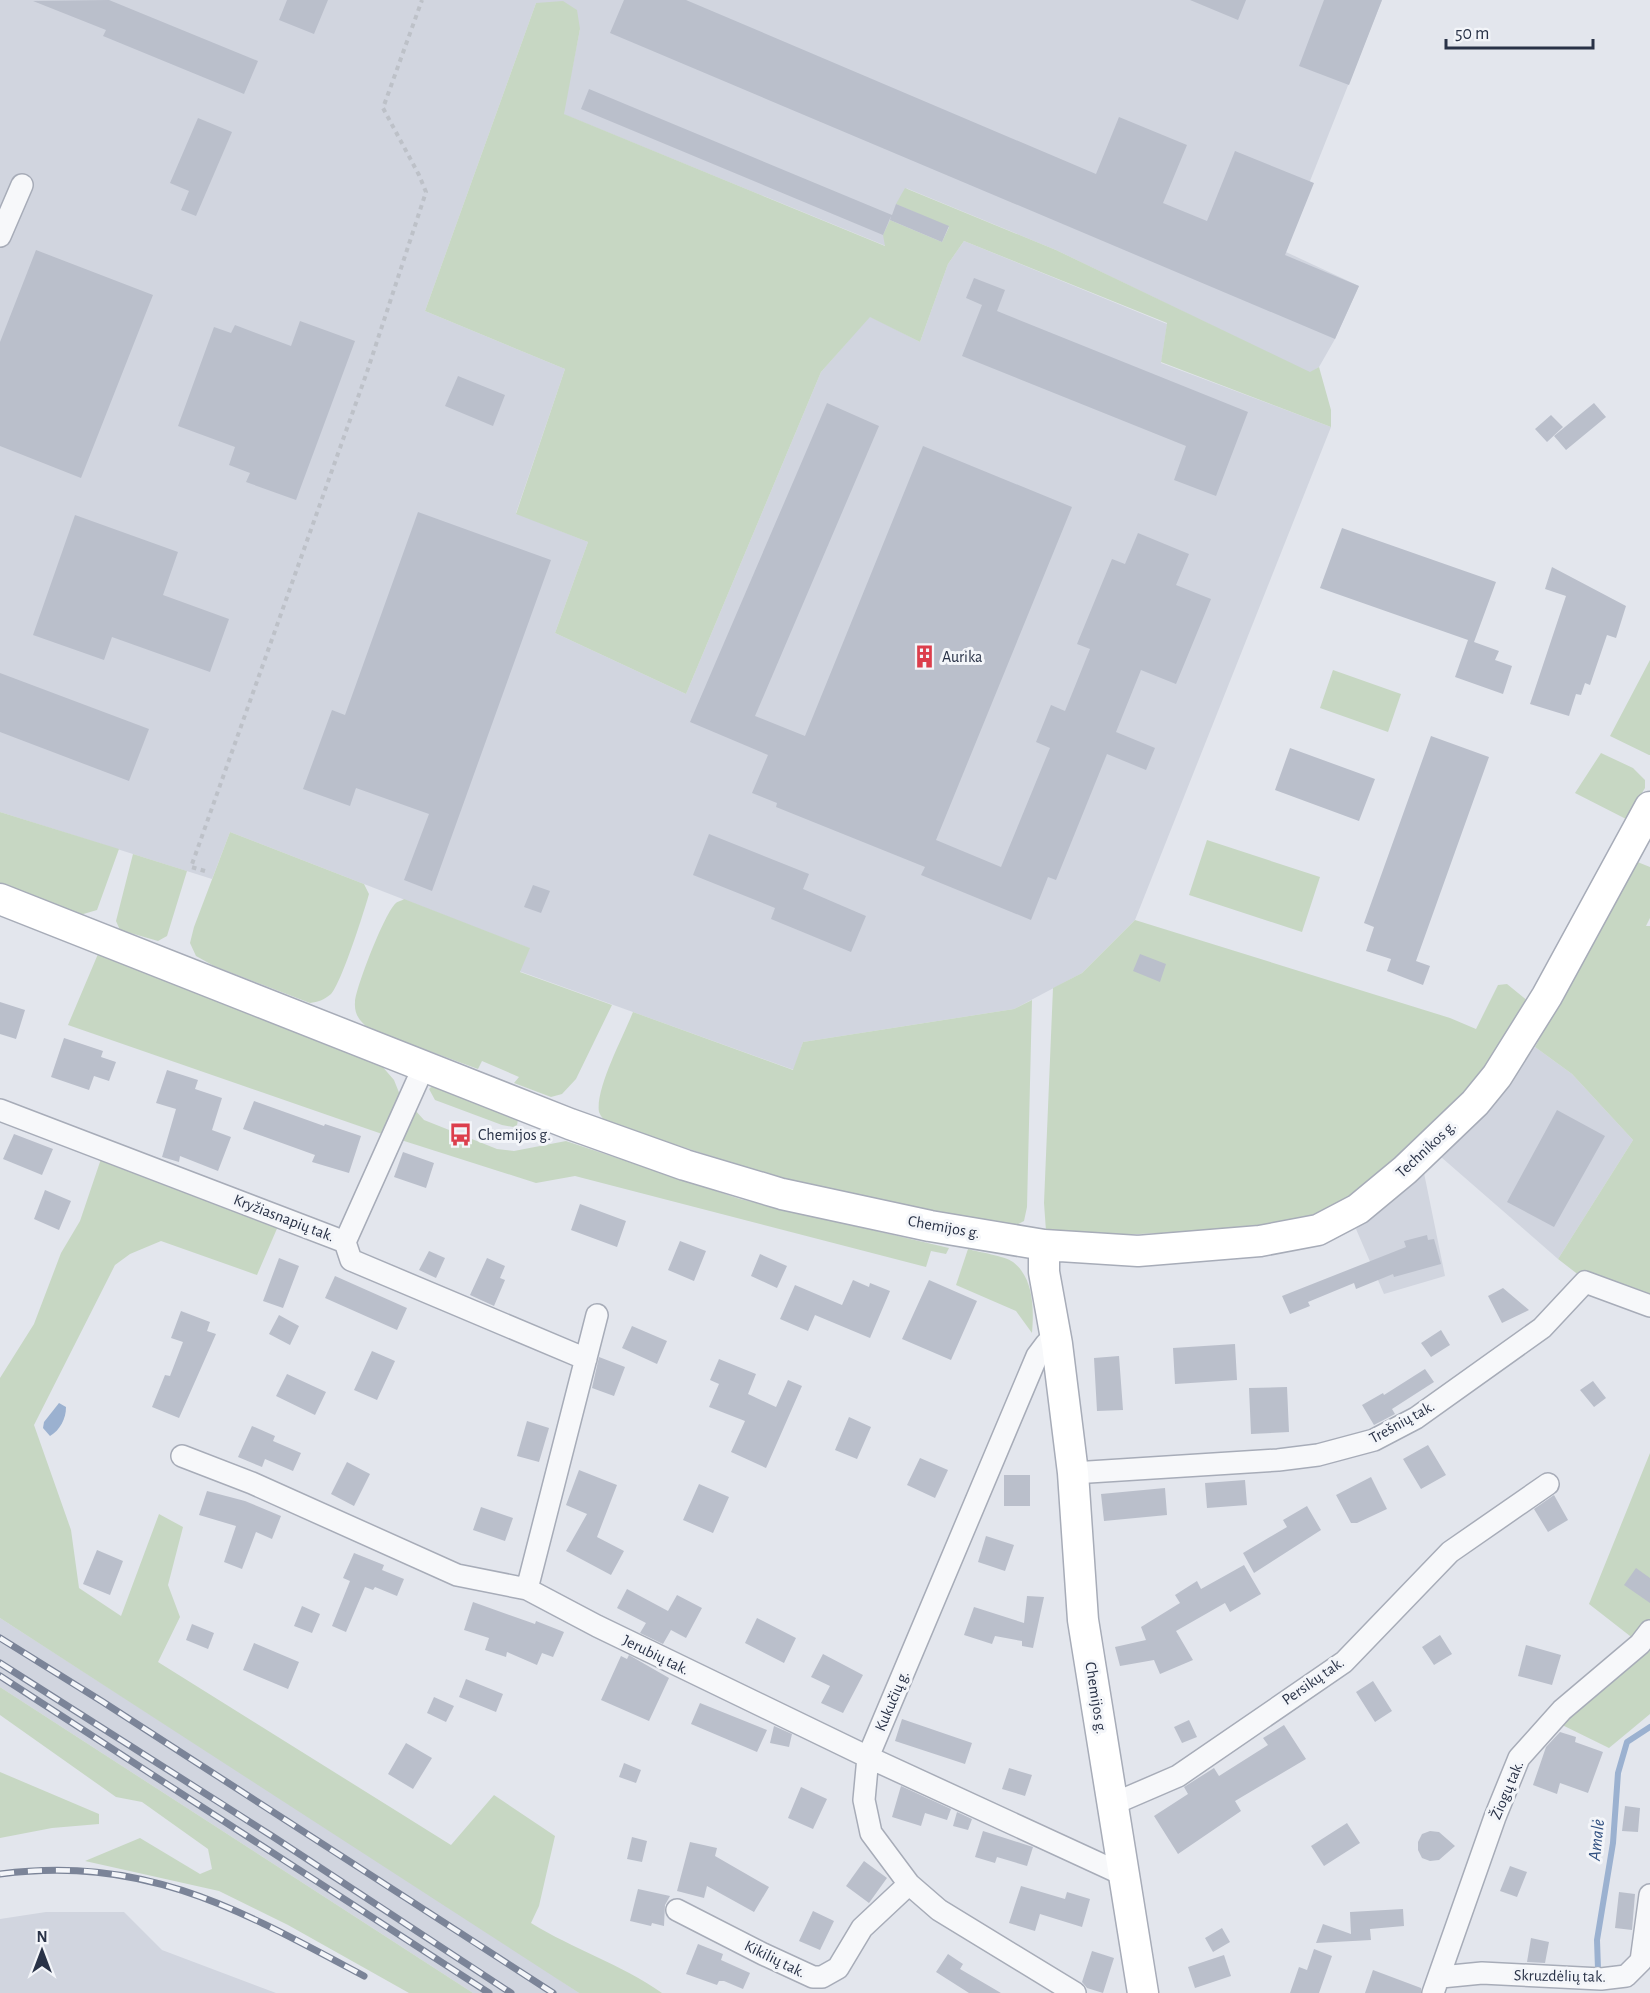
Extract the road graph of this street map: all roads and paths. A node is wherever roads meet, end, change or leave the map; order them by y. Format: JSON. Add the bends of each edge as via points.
{"nodes":[{"id":1,"x":422,"y":0,"type":"edge"},
{"id":2,"x":22,"y":185,"type":"dead end"},
{"id":3,"x":0,"y":236,"type":"edge"},
{"id":4,"x":1650,"y":807,"type":"edge"},
{"id":5,"x":205,"y":871,"type":"dead end"},
{"id":6,"x":0,"y":899,"type":"edge"},
{"id":7,"x":424,"y":1066,"type":"junction"},
{"id":8,"x":0,"y":1110,"type":"edge"},
{"id":9,"x":345,"y":1242,"type":"junction"},
{"id":10,"x":1044,"y":1245,"type":"junction"},
{"id":11,"x":1650,"y":1306,"type":"edge"},
{"id":12,"x":597,"y":1315,"type":"dead end"},
{"id":13,"x":1057,"y":1344,"type":"junction"},
{"id":14,"x":586,"y":1359,"type":"junction"},
{"id":15,"x":182,"y":1456,"type":"dead end"},
{"id":16,"x":1073,"y":1473,"type":"junction"},
{"id":17,"x":1548,"y":1484,"type":"dead end"},
{"id":18,"x":527,"y":1589,"type":"junction"},
{"id":19,"x":1650,"y":1631,"type":"edge"},
{"id":20,"x":868,"y":1757,"type":"junction"},
{"id":21,"x":1113,"y":1804,"type":"junction"},
{"id":22,"x":1124,"y":1875,"type":"junction"},
{"id":23,"x":909,"y":1884,"type":"junction"},
{"id":24,"x":1650,"y":1894,"type":"edge"},
{"id":25,"x":677,"y":1910,"type":"dead end"},
{"id":26,"x":1437,"y":1985,"type":"edge"},
{"id":27,"x":1075,"y":1993,"type":"edge"},
{"id":28,"x":1143,"y":1993,"type":"edge"}],
"edges":[{"from":1,"to":5,"type":"path","via":[[383,108],[426,192],[367,372],[191,867]]},
{"from":2,"to":3,"type":"street"},
{"from":4,"to":10,"type":"main road","name":"Technikos g.","via":[[1542,1004],[1497,1076],[1475,1104],[1358,1209],[1318,1230],[1260,1241],[1138,1251]]},
{"from":6,"to":7,"type":"main road","name":"Chemijos g."},
{"from":7,"to":9,"type":"street"},
{"from":7,"to":10,"type":"main road","name":"Chemijos g.","via":[[607,1139],[782,1194],[930,1226]]},
{"from":8,"to":9,"type":"street","name":"Kryžiasnapių tak."},
{"from":9,"to":14,"type":"street","name":"Kryžiasnapių tak.","via":[[351,1260]]},
{"from":10,"to":13,"type":"main road","name":"Chemijos g.","via":[[1044,1272]]},
{"from":11,"to":16,"type":"street","name":"Trešnių tak.","via":[[1585,1282],[1542,1328],[1416,1418],[1374,1440],[1318,1455],[1278,1460]]},
{"from":12,"to":14,"type":"street"},
{"from":13,"to":16,"type":"main road","name":"Chemijos g."},
{"from":13,"to":20,"type":"street","name":"Kukučių g.","via":[[1046,1344],[1037,1356]]},
{"from":14,"to":18,"type":"street"},
{"from":15,"to":18,"type":"street","name":"Jerubių tak.","via":[[252,1483],[457,1575]]},
{"from":16,"to":21,"type":"main road","name":"Chemijos g.","via":[[1083,1620]]},
{"from":17,"to":21,"type":"street","name":"Persikų tak.","via":[[1450,1552],[1344,1662],[1178,1776]]},
{"from":18,"to":20,"type":"street","name":"Jerubių tak."},
{"from":19,"to":26,"type":"street","name":"Žiogų tak.","via":[[1562,1710],[1519,1758]]},
{"from":20,"to":22,"type":"street","name":"Jerubių tak."},
{"from":20,"to":23,"type":"street","name":"Kukučių g.","via":[[864,1800],[871,1833]]},
{"from":21,"to":22,"type":"main road","name":"Chemijos g."},
{"from":22,"to":28,"type":"main road","name":"Chemijos g."},
{"from":23,"to":25,"type":"street","name":"Kikilių tak.","via":[[862,1928],[838,1968],[822,1977],[813,1977],[763,1954]]},
{"from":23,"to":27,"type":"street","name":"Kukučių g.","via":[[939,1910]]},
{"from":24,"to":26,"type":"street","name":"Skruzdėlių tak.","via":[[1641,1961],[1626,1976],[1590,1979],[1482,1973]]}]}
